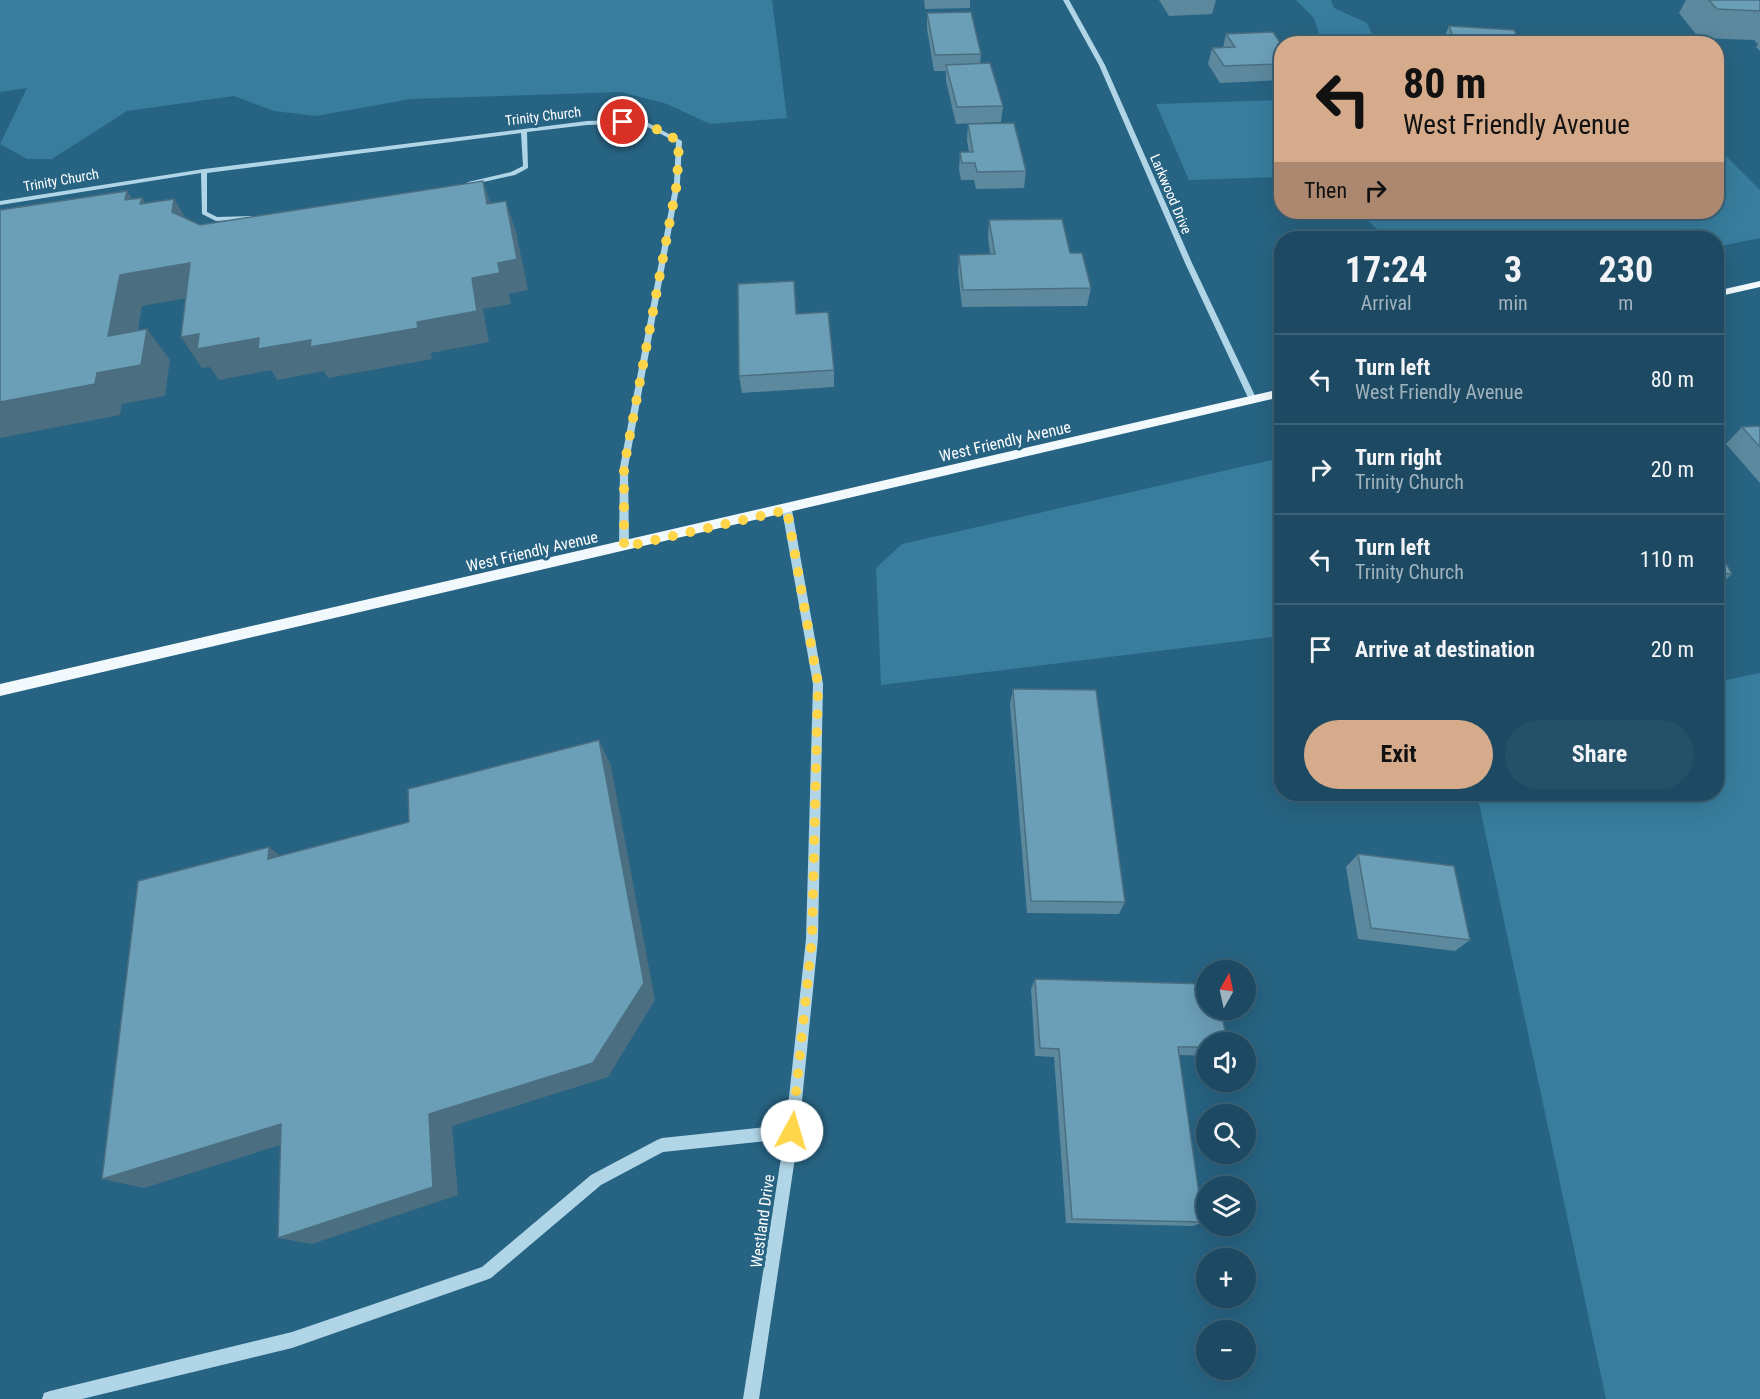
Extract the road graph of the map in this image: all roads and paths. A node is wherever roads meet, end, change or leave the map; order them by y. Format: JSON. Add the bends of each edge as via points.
{"nodes":[{"id":1,"x":1066,"y":0,"type":"edge"},
{"id":2,"x":524,"y":130,"type":"junction"},
{"id":3,"x":204,"y":171,"type":"junction"},
{"id":4,"x":460,"y":185,"type":"edge"},
{"id":5,"x":0,"y":203,"type":"edge"},
{"id":6,"x":261,"y":216,"type":"edge"},
{"id":7,"x":1760,"y":284,"type":"edge"},
{"id":8,"x":1724,"y":292,"type":"edge"},
{"id":9,"x":1274,"y":395,"type":"edge"},
{"id":10,"x":1252,"y":400,"type":"junction"},
{"id":11,"x":787,"y":510,"type":"junction"},
{"id":12,"x":624,"y":547,"type":"junction"},
{"id":13,"x":0,"y":690,"type":"edge"},
{"id":14,"x":792,"y":1131,"type":"junction"},
{"id":15,"x":50,"y":1399,"type":"edge"},
{"id":16,"x":751,"y":1399,"type":"edge"}],
"edges":[{"from":1,"to":10,"type":"street","name":"Larkwood Drive","via":[[1109,80],[1203,299]]},
{"from":2,"to":3,"type":"street","name":"Trinity Church"},
{"from":2,"to":4,"type":"street","via":[[526,166],[504,177]]},
{"from":2,"to":12,"type":"street","name":"Trinity Church","via":[[641,121],[679,141],[677,183],[624,467]]},
{"from":3,"to":5,"type":"street","name":"Trinity Church"},
{"from":3,"to":6,"type":"street","via":[[204,213],[216,219]]},
{"from":7,"to":8,"type":"main road"},
{"from":9,"to":10,"type":"main road","name":"West Friendly Avenue"},
{"from":10,"to":11,"type":"main road","name":"West Friendly Avenue"},
{"from":11,"to":12,"type":"main road","name":"West Friendly Avenue"},
{"from":11,"to":14,"type":"street","name":"Westland Drive","via":[[818,684],[812,939]]},
{"from":12,"to":13,"type":"main road","name":"West Friendly Avenue"},
{"from":14,"to":15,"type":"street","via":[[662,1145],[596,1180],[486,1273],[292,1340]]},
{"from":14,"to":16,"type":"street","name":"Westland Drive"}]}
